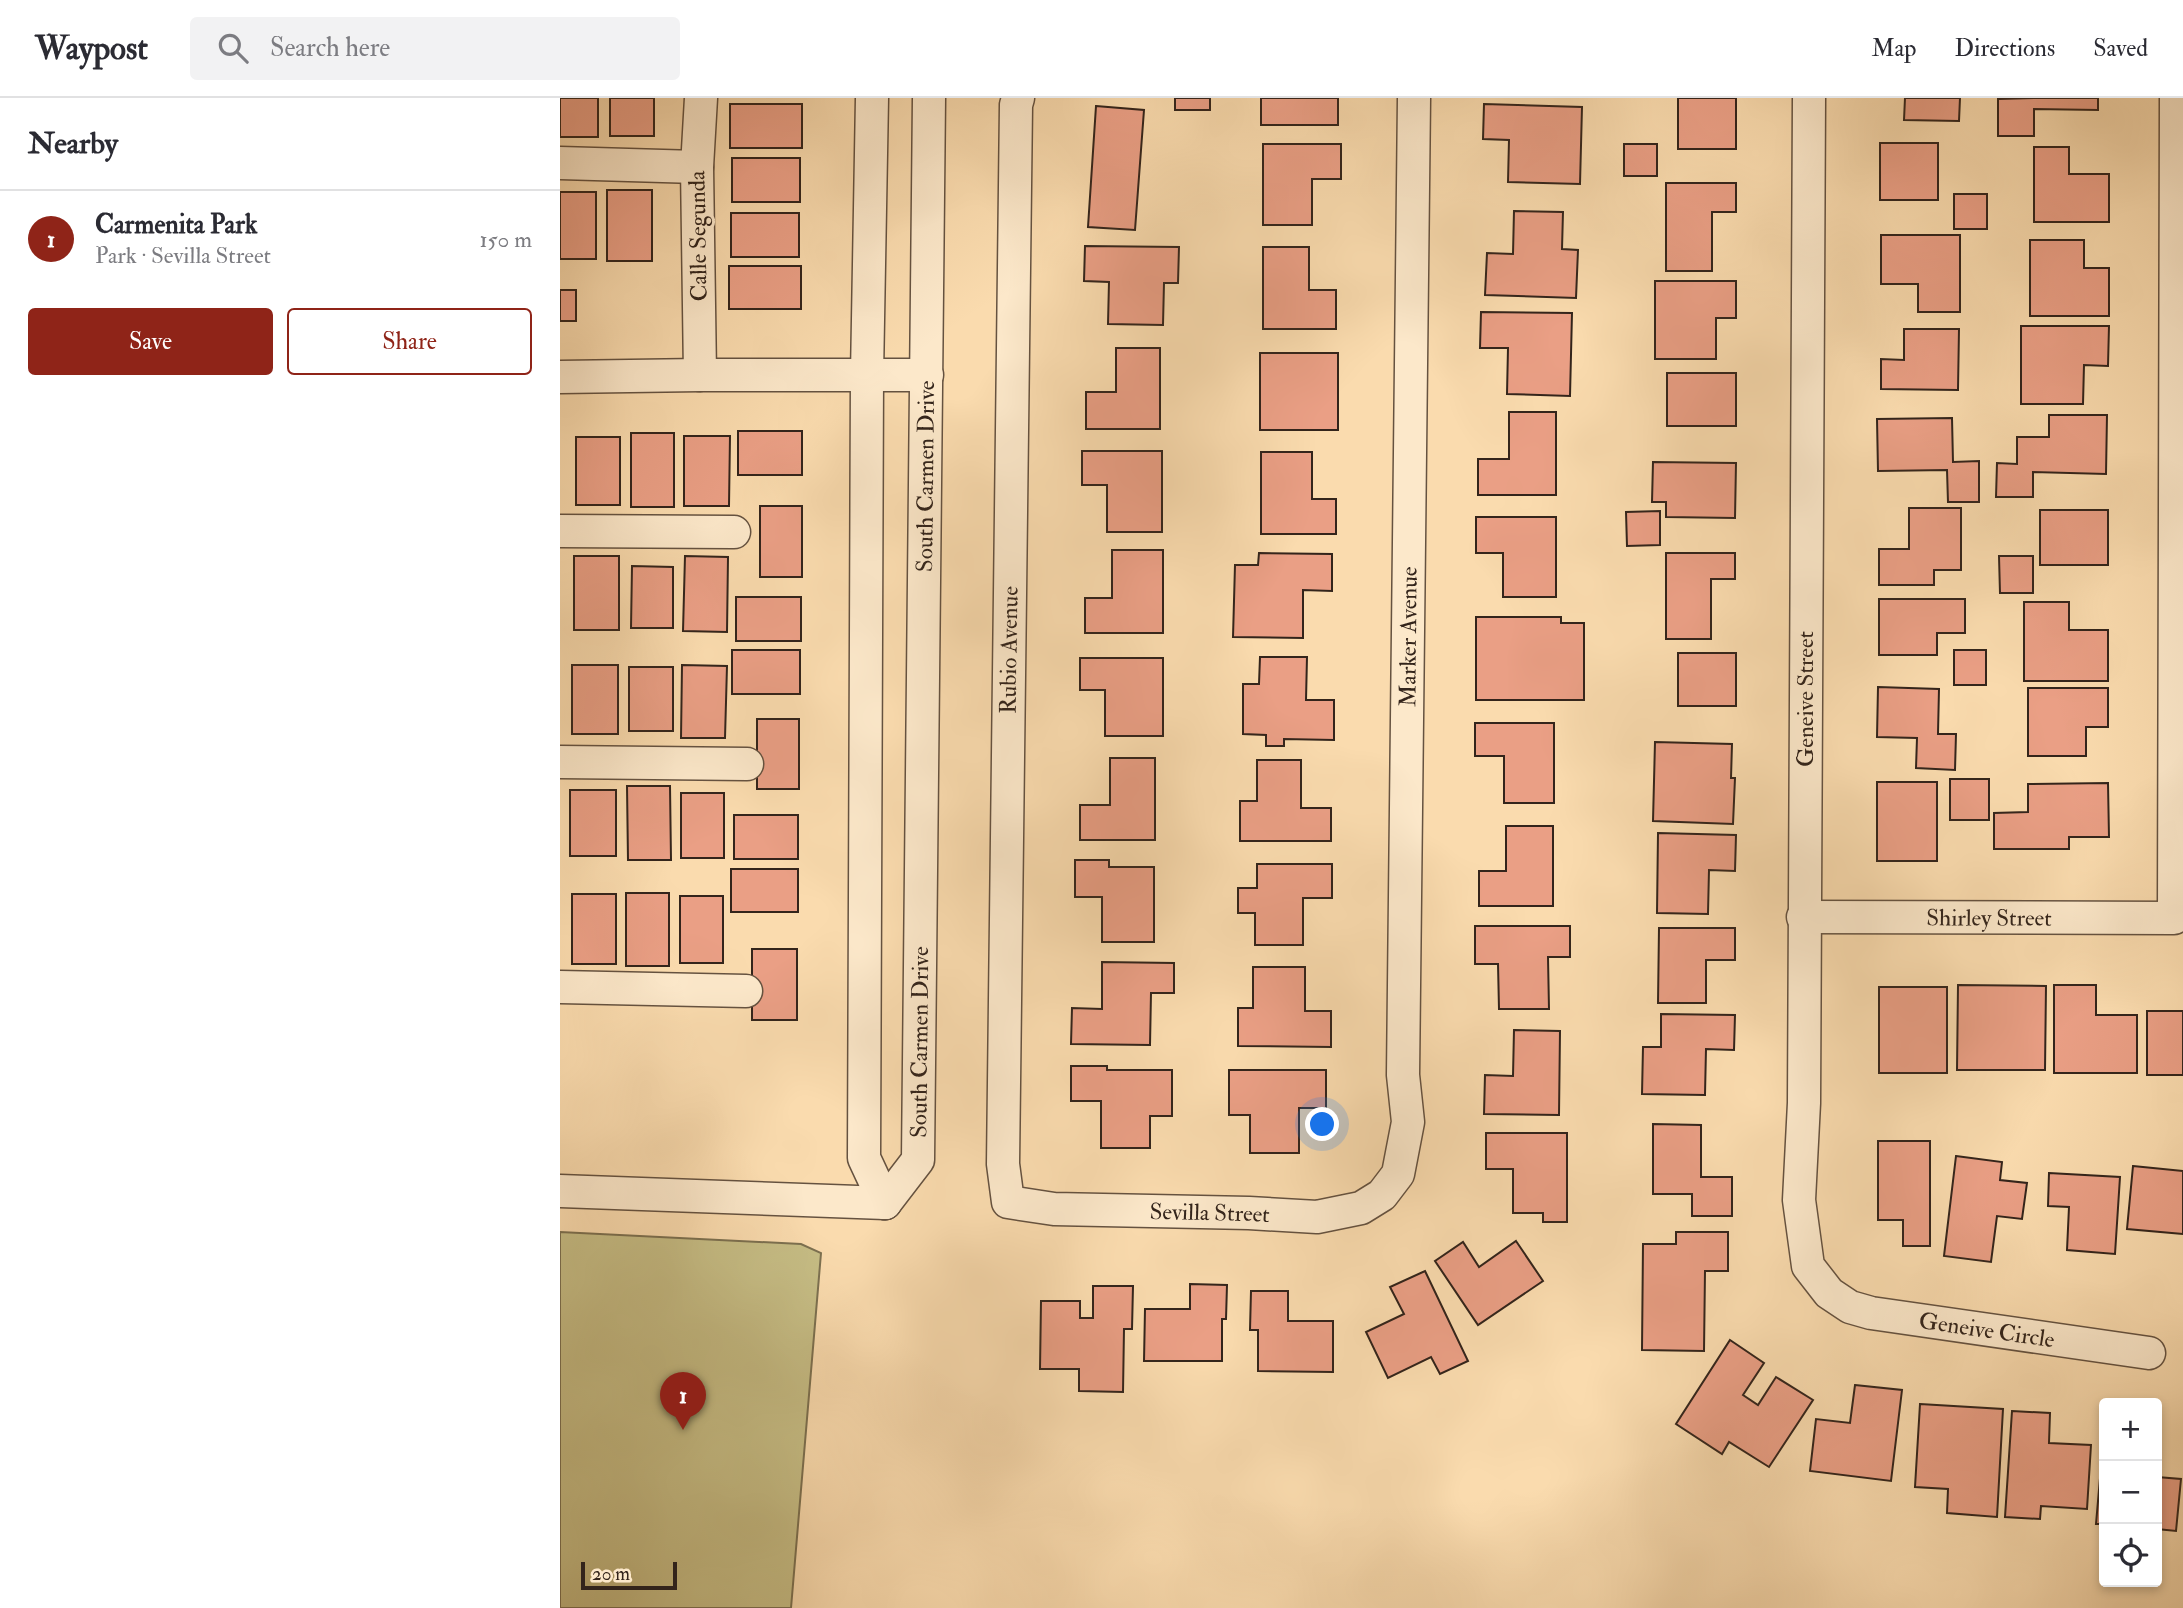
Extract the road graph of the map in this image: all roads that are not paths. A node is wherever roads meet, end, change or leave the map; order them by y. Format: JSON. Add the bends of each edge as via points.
{"nodes":[{"id":1,"x":701,"y":98,"type":"edge"},
{"id":2,"x":873,"y":98,"type":"edge"},
{"id":3,"x":929,"y":98,"type":"edge"},
{"id":4,"x":1018,"y":98,"type":"edge"},
{"id":5,"x":1414,"y":98,"type":"edge"},
{"id":6,"x":1809,"y":98,"type":"edge"},
{"id":7,"x":2176,"y":98,"type":"edge"},
{"id":8,"x":2179,"y":140,"type":"edge"},
{"id":9,"x":560,"y":163,"type":"edge"},
{"id":10,"x":697,"y":167,"type":"junction"},
{"id":11,"x":700,"y":375,"type":"junction"},
{"id":12,"x":867,"y":375,"type":"junction"},
{"id":13,"x":927,"y":375,"type":"junction"},
{"id":14,"x":560,"y":377,"type":"edge"},
{"id":15,"x":560,"y":531,"type":"edge"},
{"id":16,"x":734,"y":532,"type":"dead end"},
{"id":17,"x":560,"y":762,"type":"edge"},
{"id":18,"x":747,"y":764,"type":"dead end"},
{"id":19,"x":1804,"y":917,"type":"junction"},
{"id":20,"x":560,"y":987,"type":"edge"},
{"id":21,"x":746,"y":991,"type":"dead end"},
{"id":22,"x":1398,"y":1174,"type":"joint"},
{"id":23,"x":560,"y":1191,"type":"edge"},
{"id":24,"x":1008,"y":1202,"type":"joint"},
{"id":25,"x":885,"y":1203,"type":"junction"},
{"id":26,"x":1829,"y":1293,"type":"joint"},
{"id":27,"x":2149,"y":1353,"type":"dead end"}],
"edges":[{"from":1,"to":10,"type":"street","name":"Calle Segunda"},
{"from":2,"to":12,"type":"street"},
{"from":3,"to":13,"type":"street","name":"South Carmen Drive"},
{"from":4,"to":24,"type":"street","name":"Rubio Avenue","via":[[1003,1164]]},
{"from":5,"to":22,"type":"street","name":"Marker Avenue","via":[[1403,1075],[1408,1122]]},
{"from":6,"to":19,"type":"street","name":"Geneive Street"},
{"from":7,"to":8,"type":"street"},
{"from":8,"to":19,"type":"street","name":"Shirley Street","via":[[2174,918]]},
{"from":9,"to":10,"type":"street"},
{"from":10,"to":11,"type":"street","name":"Calle Segunda"},
{"from":11,"to":12,"type":"street"},
{"from":11,"to":14,"type":"street"},
{"from":12,"to":13,"type":"street"},
{"from":12,"to":25,"type":"street","via":[[864,1158]]},
{"from":13,"to":25,"type":"street","name":"South Carmen Drive","via":[[918,1160]]},
{"from":15,"to":16,"type":"street"},
{"from":17,"to":18,"type":"street"},
{"from":19,"to":26,"type":"street","name":"Geneive Street","via":[[1800,1200],[1808,1266]]},
{"from":20,"to":21,"type":"street"},
{"from":22,"to":24,"type":"street","name":"Sevilla Street","via":[[1382,1195],[1361,1208],[1317,1217],[1054,1209]]},
{"from":23,"to":25,"type":"street"},
{"from":26,"to":27,"type":"street","name":"Geneive Circle","via":[[1850,1307],[1871,1313]]}]}
